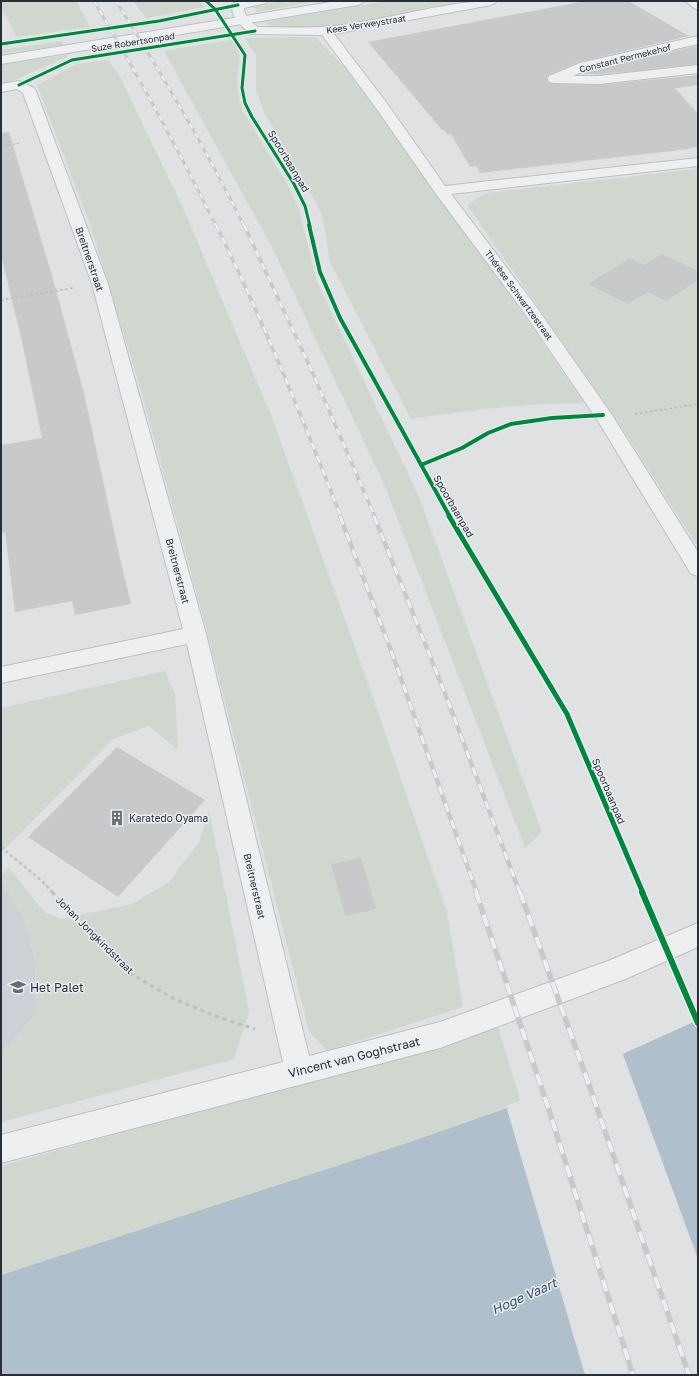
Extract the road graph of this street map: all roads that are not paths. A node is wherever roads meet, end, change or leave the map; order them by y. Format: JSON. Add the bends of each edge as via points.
{"nodes":[{"id":1,"x":262,"y":1,"type":"edge"},
{"id":2,"x":358,"y":1,"type":"edge"},
{"id":3,"x":491,"y":1,"type":"edge"},
{"id":4,"x":691,"y":1,"type":"edge"},
{"id":5,"x":698,"y":6,"type":"edge"},
{"id":6,"x":243,"y":20,"type":"junction"},
{"id":7,"x":326,"y":31,"type":"junction"},
{"id":8,"x":698,"y":40,"type":"edge"},
{"id":9,"x":1,"y":60,"type":"edge"},
{"id":10,"x":698,"y":69,"type":"edge"},
{"id":11,"x":1,"y":88,"type":"edge"},
{"id":12,"x":698,"y":162,"type":"edge"},
{"id":13,"x":440,"y":191,"type":"junction"},
{"id":14,"x":698,"y":569,"type":"edge"},
{"id":15,"x":196,"y":634,"type":"junction"},
{"id":16,"x":1,"y":675,"type":"edge"},
{"id":17,"x":698,"y":936,"type":"edge"},
{"id":18,"x":299,"y":1071,"type":"junction"},
{"id":19,"x":1,"y":1149,"type":"edge"}],
"edges":[{"from":1,"to":6,"type":"street","via":[[238,5],[238,13]]},
{"from":2,"to":6,"type":"street"},
{"from":3,"to":7,"type":"street","name":"Kees Verweystraat"},
{"from":4,"to":5,"type":"street"},
{"from":6,"to":7,"type":"street","name":"Kees Verweystraat","via":[[255,31]]},
{"from":6,"to":9,"type":"street"},
{"from":7,"to":13,"type":"street","name":"Thérèse Schwartzestraat"},
{"from":8,"to":10,"type":"street","name":"Constant Permekehof","via":[[584,66],[554,79],[599,80]]},
{"from":11,"to":15,"type":"street","name":"Breitnerstraat","via":[[19,85],[29,91],[100,284]]},
{"from":12,"to":13,"type":"street"},
{"from":13,"to":14,"type":"street","name":"Thérèse Schwartzestraat","via":[[529,308],[606,419]]},
{"from":15,"to":16,"type":"street"},
{"from":15,"to":18,"type":"street","name":"Breitnerstraat"},
{"from":17,"to":18,"type":"street","name":"Vincent van Goghstraat","via":[[614,971],[440,1035]]},
{"from":18,"to":19,"type":"street","name":"Vincent van Goghstraat"}]}
